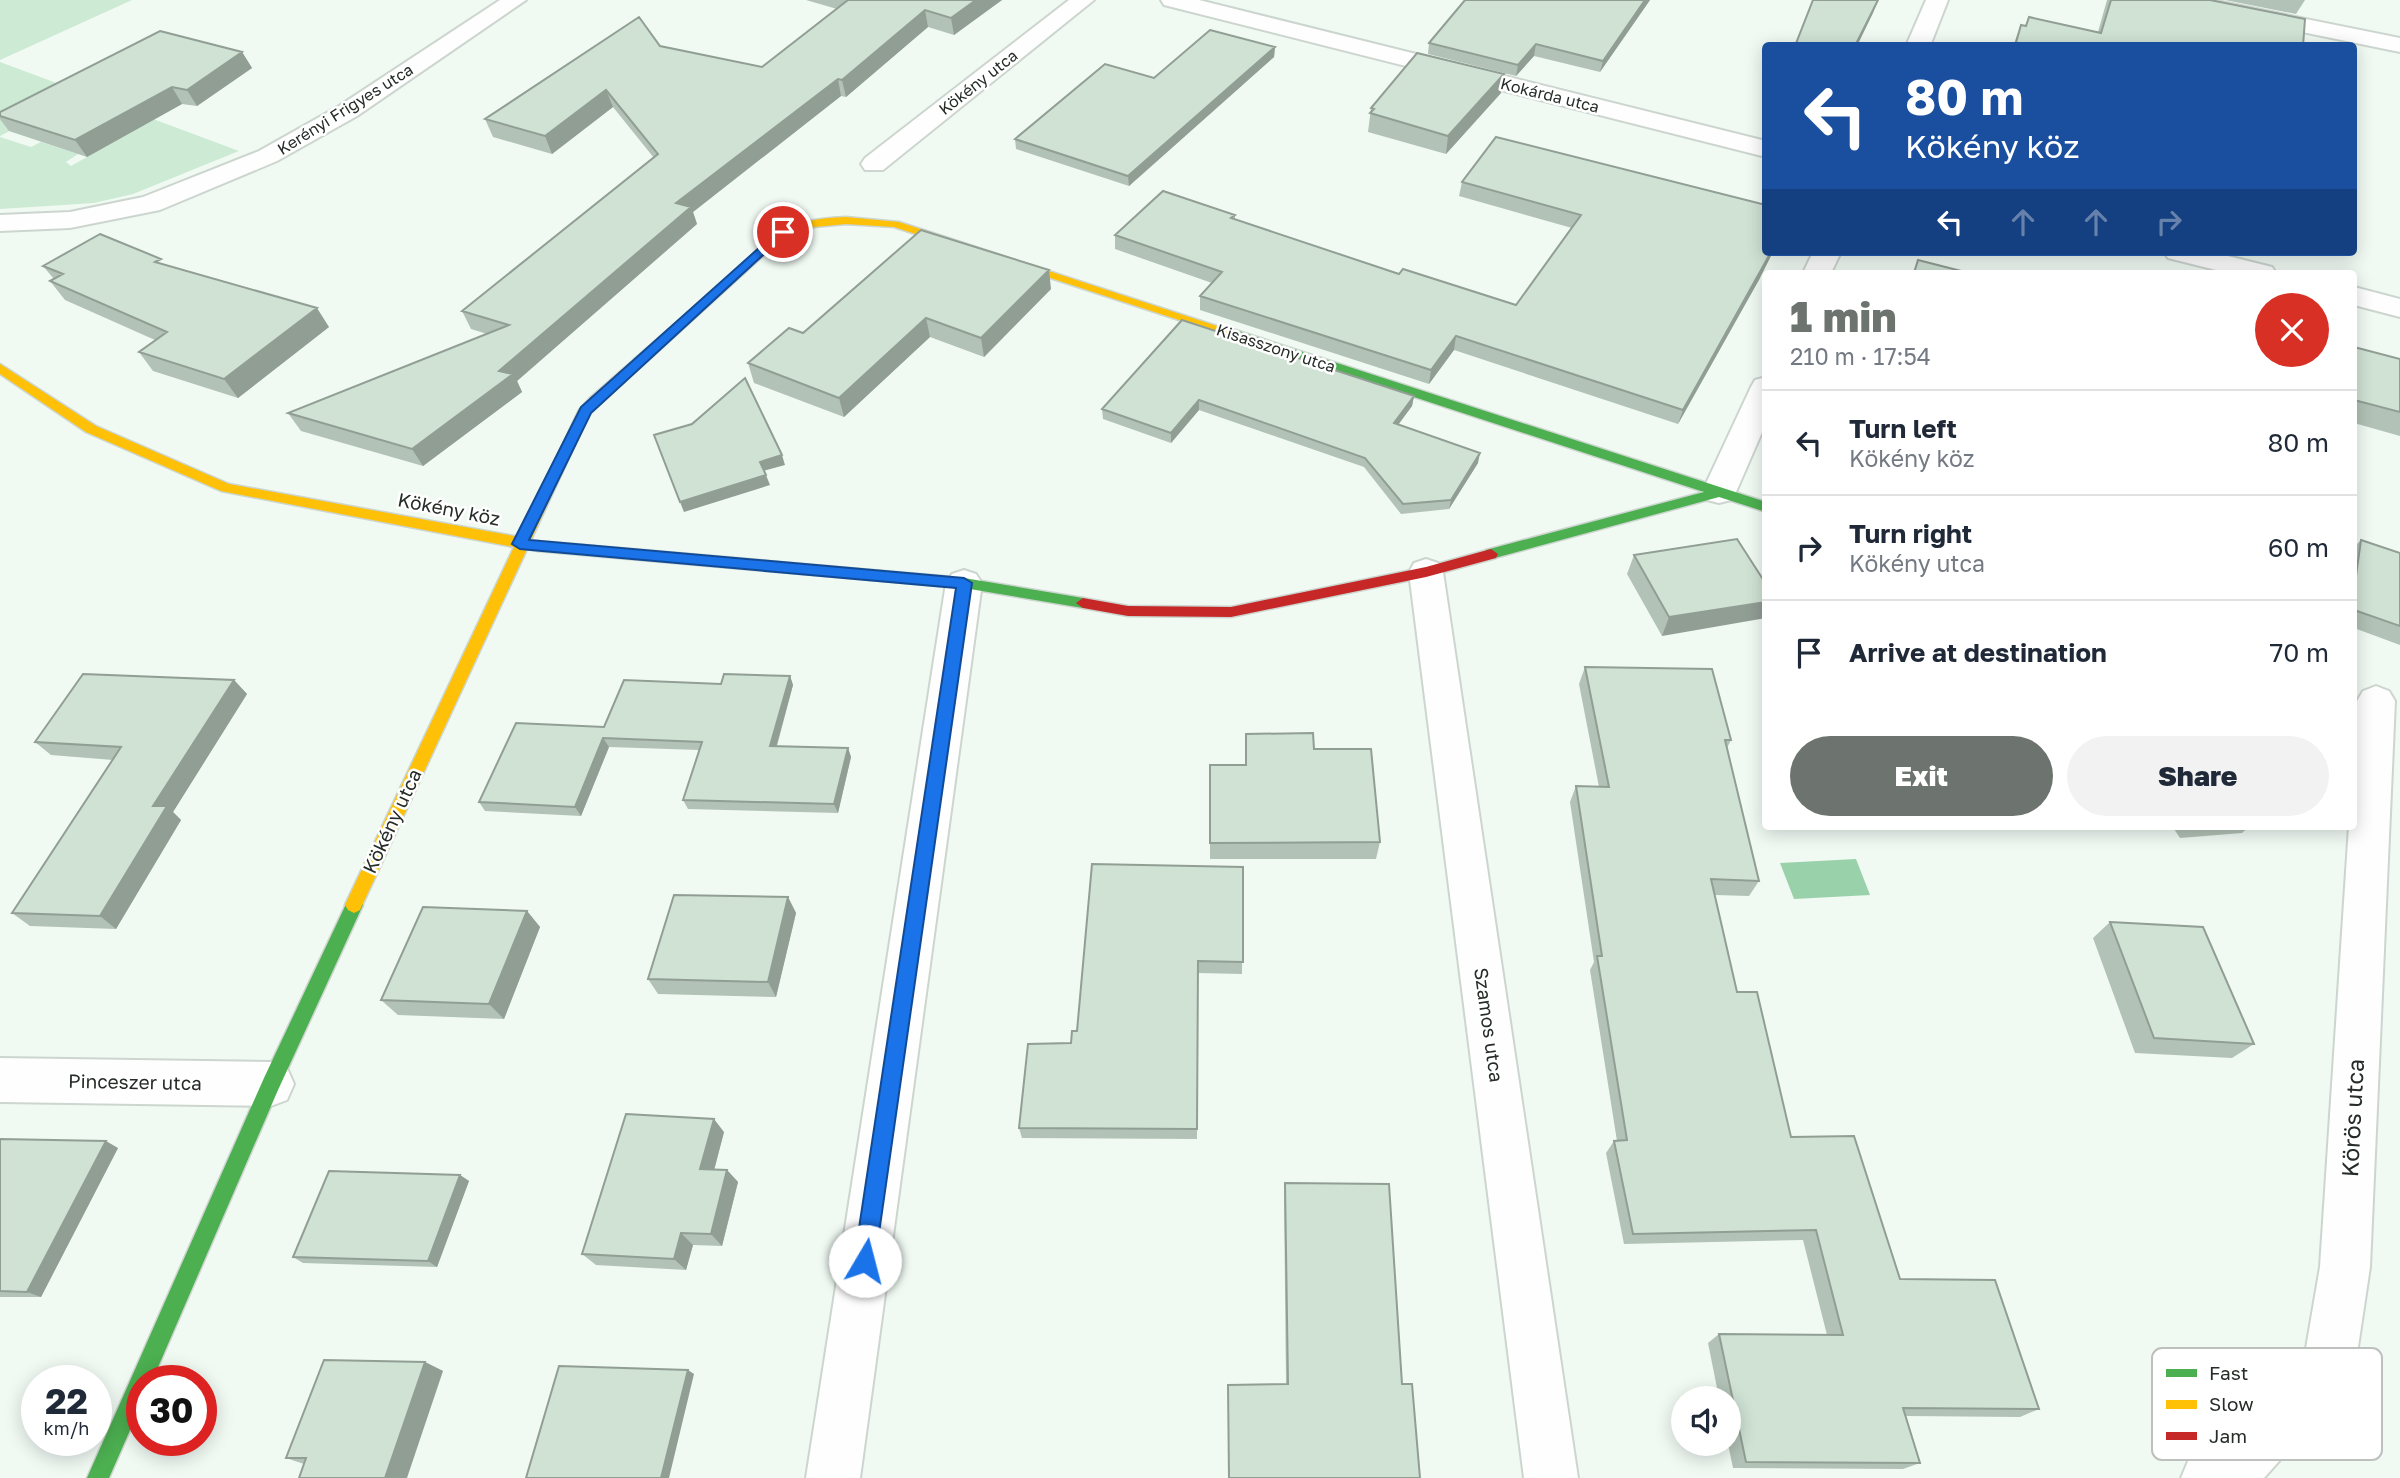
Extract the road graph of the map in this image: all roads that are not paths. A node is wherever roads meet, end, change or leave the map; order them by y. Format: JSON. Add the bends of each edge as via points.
{"nodes":[{"id":1,"x":515,"y":0,"type":"edge"},
{"id":2,"x":1083,"y":0,"type":"edge"},
{"id":3,"x":1172,"y":0,"type":"edge"},
{"id":4,"x":1937,"y":0,"type":"edge"},
{"id":5,"x":2179,"y":0,"type":"edge"},
{"id":6,"x":1920,"y":42,"type":"edge"},
{"id":7,"x":2400,"y":45,"type":"edge"},
{"id":8,"x":1762,"y":148,"type":"edge"},
{"id":9,"x":874,"y":164,"type":"dead end"},
{"id":10,"x":0,"y":223,"type":"edge"},
{"id":11,"x":783,"y":232,"type":"joint"},
{"id":12,"x":2194,"y":256,"type":"edge"},
{"id":13,"x":2250,"y":270,"type":"edge"},
{"id":14,"x":2357,"y":297,"type":"edge"},
{"id":15,"x":2400,"y":307,"type":"edge"},
{"id":16,"x":0,"y":368,"type":"edge"},
{"id":17,"x":1762,"y":396,"type":"edge"},
{"id":18,"x":1719,"y":492,"type":"junction"},
{"id":19,"x":1762,"y":506,"type":"edge"},
{"id":20,"x":520,"y":544,"type":"junction"},
{"id":21,"x":1426,"y":572,"type":"junction"},
{"id":22,"x":964,"y":583,"type":"junction"},
{"id":23,"x":2377,"y":701,"type":"edge"},
{"id":24,"x":0,"y":1080,"type":"edge"},
{"id":25,"x":271,"y":1084,"type":"junction"},
{"id":26,"x":2332,"y":1348,"type":"edge"},
{"id":27,"x":2243,"y":1460,"type":"edge"},
{"id":28,"x":98,"y":1478,"type":"edge"},
{"id":29,"x":833,"y":1478,"type":"edge"},
{"id":30,"x":1552,"y":1478,"type":"edge"},
{"id":31,"x":2208,"y":1478,"type":"edge"}],
"edges":[{"from":1,"to":10,"type":"street","name":"Kerényi Frigyes utca","via":[[348,111],[268,156],[150,204],[70,220]]},
{"from":2,"to":9,"type":"street","name":"Kökény utca"},
{"from":3,"to":8,"type":"street","name":"Kokárda utca","via":[[1278,16]]},
{"from":4,"to":6,"type":"street"},
{"from":5,"to":7,"type":"street"},
{"from":11,"to":18,"type":"street","name":"Kisasszony utca","via":[[840,219],[895,224]]},
{"from":11,"to":20,"type":"street","name":"Kökény utca","via":[[585,410]]},
{"from":12,"to":13,"type":"street"},
{"from":14,"to":15,"type":"street"},
{"from":16,"to":20,"type":"street","name":"Kökény köz","via":[[91,429],[226,488]]},
{"from":17,"to":18,"type":"street"},
{"from":18,"to":19,"type":"street","name":"Kisasszony utca"},
{"from":18,"to":21,"type":"street","name":"Kökény köz"},
{"from":20,"to":22,"type":"street","name":"Kökény köz"},
{"from":20,"to":25,"type":"street","name":"Kökény utca"},
{"from":21,"to":22,"type":"street","name":"Kökény köz","via":[[1231,612],[1128,611]]},
{"from":21,"to":30,"type":"street","name":"Szamos utca"},
{"from":22,"to":29,"type":"street"},
{"from":23,"to":26,"type":"street","name":"Körös utca","via":[[2345,1267]]},
{"from":24,"to":25,"type":"street","name":"Pinceszer utca"},
{"from":25,"to":28,"type":"street","name":"Kökény utca"},
{"from":27,"to":31,"type":"street","name":"Körös utca"}]}
